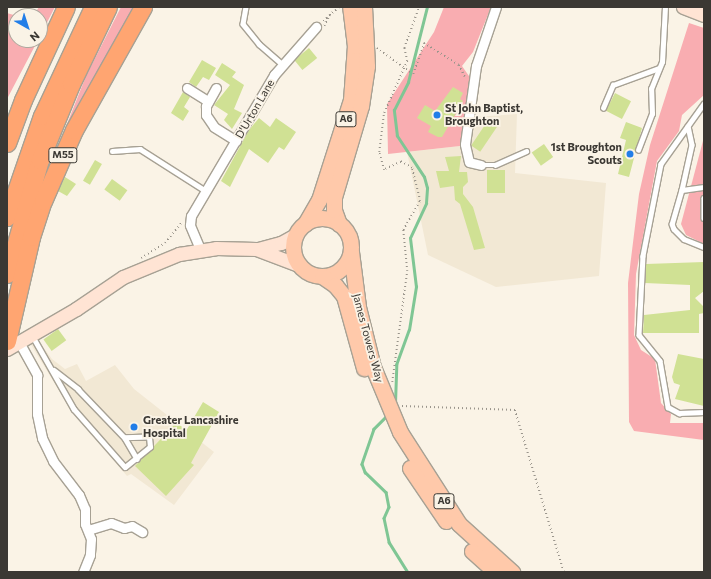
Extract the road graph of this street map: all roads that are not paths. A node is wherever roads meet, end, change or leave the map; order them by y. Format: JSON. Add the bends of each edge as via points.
{"nodes":[{"id":1,"x":66,"y":7,"type":"edge"},
{"id":2,"x":85,"y":7,"type":"edge"},
{"id":3,"x":93,"y":7,"type":"edge"},
{"id":4,"x":108,"y":7,"type":"edge"},
{"id":5,"x":143,"y":7,"type":"edge"},
{"id":6,"x":246,"y":7,"type":"edge"},
{"id":7,"x":350,"y":7,"type":"edge"},
{"id":8,"x":364,"y":7,"type":"edge"},
{"id":9,"x":496,"y":7,"type":"edge"},
{"id":10,"x":665,"y":7,"type":"edge"},
{"id":11,"x":682,"y":7,"type":"edge"},
{"id":12,"x":704,"y":14,"type":"edge"},
{"id":13,"x":316,"y":27,"type":"road end"},
{"id":14,"x":282,"y":64,"type":"junction"},
{"id":15,"x":659,"y":68,"type":"junction"},
{"id":16,"x":187,"y":88,"type":"dead end"},
{"id":17,"x":216,"y":88,"type":"dead end"},
{"id":18,"x":208,"y":101,"type":"junction"},
{"id":19,"x":704,"y":104,"type":"edge"},
{"id":20,"x":603,"y":108,"type":"dead end"},
{"id":21,"x":688,"y":126,"type":"junction"},
{"id":22,"x":236,"y":141,"type":"junction"},
{"id":23,"x":7,"y":143,"type":"edge"},
{"id":24,"x":638,"y":150,"type":"dead end"},
{"id":25,"x":112,"y":151,"type":"dead end"},
{"id":26,"x":526,"y":151,"type":"dead end"},
{"id":27,"x":481,"y":165,"type":"joint"},
{"id":28,"x":7,"y":180,"type":"edge"},
{"id":29,"x":704,"y":187,"type":"edge"},
{"id":30,"x":682,"y":190,"type":"junction"},
{"id":31,"x":208,"y":192,"type":"junction"},
{"id":32,"x":704,"y":198,"type":"edge"},
{"id":33,"x":7,"y":217,"type":"edge"},
{"id":34,"x":704,"y":218,"type":"edge"},
{"id":35,"x":339,"y":224,"type":"junction"},
{"id":36,"x":301,"y":229,"type":"junction"},
{"id":37,"x":704,"y":247,"type":"edge"},
{"id":38,"x":200,"y":249,"type":"junction"},
{"id":39,"x":256,"y":249,"type":"junction"},
{"id":40,"x":351,"y":252,"type":"junction"},
{"id":41,"x":301,"y":266,"type":"junction"},
{"id":42,"x":7,"y":274,"type":"edge"},
{"id":43,"x":322,"y":276,"type":"junction"},
{"id":44,"x":32,"y":335,"type":"junction"},
{"id":45,"x":13,"y":341,"type":"edge"},
{"id":46,"x":7,"y":349,"type":"edge"},
{"id":47,"x":51,"y":368,"type":"junction"},
{"id":48,"x":704,"y":412,"type":"edge"},
{"id":49,"x":125,"y":438,"type":"junction"},
{"id":50,"x":137,"y":460,"type":"junction"},
{"id":51,"x":88,"y":530,"type":"junction"},
{"id":52,"x":142,"y":532,"type":"dead end"},
{"id":53,"x":83,"y":572,"type":"edge"},
{"id":54,"x":494,"y":572,"type":"edge"},
{"id":55,"x":512,"y":572,"type":"edge"}],
"edges":[{"from":1,"to":23,"type":"highway","via":[[23,100]]},
{"from":2,"to":28,"type":"highway","via":[[50,75]]},
{"from":3,"to":33,"type":"highway","via":[[42,116]]},
{"from":4,"to":42,"type":"highway","number":"M55","via":[[71,84],[40,160]]},
{"from":5,"to":45,"type":"highway","number":"M55","via":[[93,93],[52,182],[31,237],[12,316]]},
{"from":6,"to":14,"type":"lane","via":[[243,24],[259,44]]},
{"from":7,"to":36,"type":"main road","number":"A6","via":[[355,46],[351,100],[321,195]]},
{"from":8,"to":35,"type":"main road","number":"A6","via":[[366,73],[356,124],[334,197],[334,210]]},
{"from":9,"to":27,"type":"street","via":[[476,66],[465,144],[469,162]]},
{"from":10,"to":15,"type":"lane"},
{"from":11,"to":12,"type":"street"},
{"from":13,"to":14,"type":"street","name":"D'Urton Lane"},
{"from":14,"to":22,"type":"street","name":"D'Urton Lane"},
{"from":15,"to":20,"type":"lane","via":[[613,85]]},
{"from":15,"to":24,"type":"lane","via":[[651,89],[652,114]]},
{"from":16,"to":18,"type":"street"},
{"from":17,"to":18,"type":"street"},
{"from":18,"to":22,"type":"street","via":[[206,111],[210,124]]},
{"from":19,"to":21,"type":"lane"},
{"from":21,"to":30,"type":"lane","via":[[692,145]]},
{"from":21,"to":48,"type":"lane","via":[[661,164],[643,256],[639,335],[660,361],[668,406],[679,412]]},
{"from":22,"to":31,"type":"street","name":"D'Urton Lane"},
{"from":25,"to":31,"type":"lane","via":[[140,149]]},
{"from":26,"to":27,"type":"lane","via":[[496,164]]},
{"from":29,"to":30,"type":"lane"},
{"from":30,"to":37,"type":"lane","via":[[672,224],[684,239]]},
{"from":31,"to":38,"type":"street","name":"D'Urton Lane","via":[[191,216],[190,225]]},
{"from":32,"to":34,"type":"lane"},
{"from":35,"to":36,"type":"main road","via":[[322,218]]},
{"from":35,"to":40,"type":"main road","number":"A6","via":[[348,233]]},
{"from":36,"to":39,"type":"street","via":[[281,243]]},
{"from":36,"to":41,"type":"main road","number":"A6","via":[[294,251]]},
{"from":38,"to":39,"type":"street"},
{"from":38,"to":44,"type":"street","via":[[167,257],[128,274]]},
{"from":39,"to":41,"type":"street"},
{"from":40,"to":43,"type":"main road","via":[[338,271]]},
{"from":40,"to":55,"type":"main road","name":"James Towers Way","number":"A6","via":[[358,307],[412,453],[460,524]]},
{"from":41,"to":43,"type":"main road","number":"A6","via":[[310,273]]},
{"from":43,"to":54,"type":"main road","name":"James Towers Way","number":"A6","via":[[335,284],[344,296],[375,401],[390,434],[427,497],[461,540]]},
{"from":44,"to":45,"type":"street"},
{"from":44,"to":47,"type":"lane"},
{"from":45,"to":46,"type":"street"},
{"from":45,"to":51,"type":"street","via":[[37,375],[37,414],[42,438],[53,461],[79,495]]},
{"from":47,"to":49,"type":"lane","via":[[78,389]]},
{"from":47,"to":50,"type":"lane","via":[[74,409],[111,454],[125,467]]},
{"from":49,"to":50,"type":"lane"},
{"from":49,"to":50,"type":"lane","via":[[149,437],[150,448]]},
{"from":51,"to":52,"type":"street","via":[[111,523],[124,528],[132,526]]},
{"from":51,"to":53,"type":"street","via":[[90,555]]}]}
